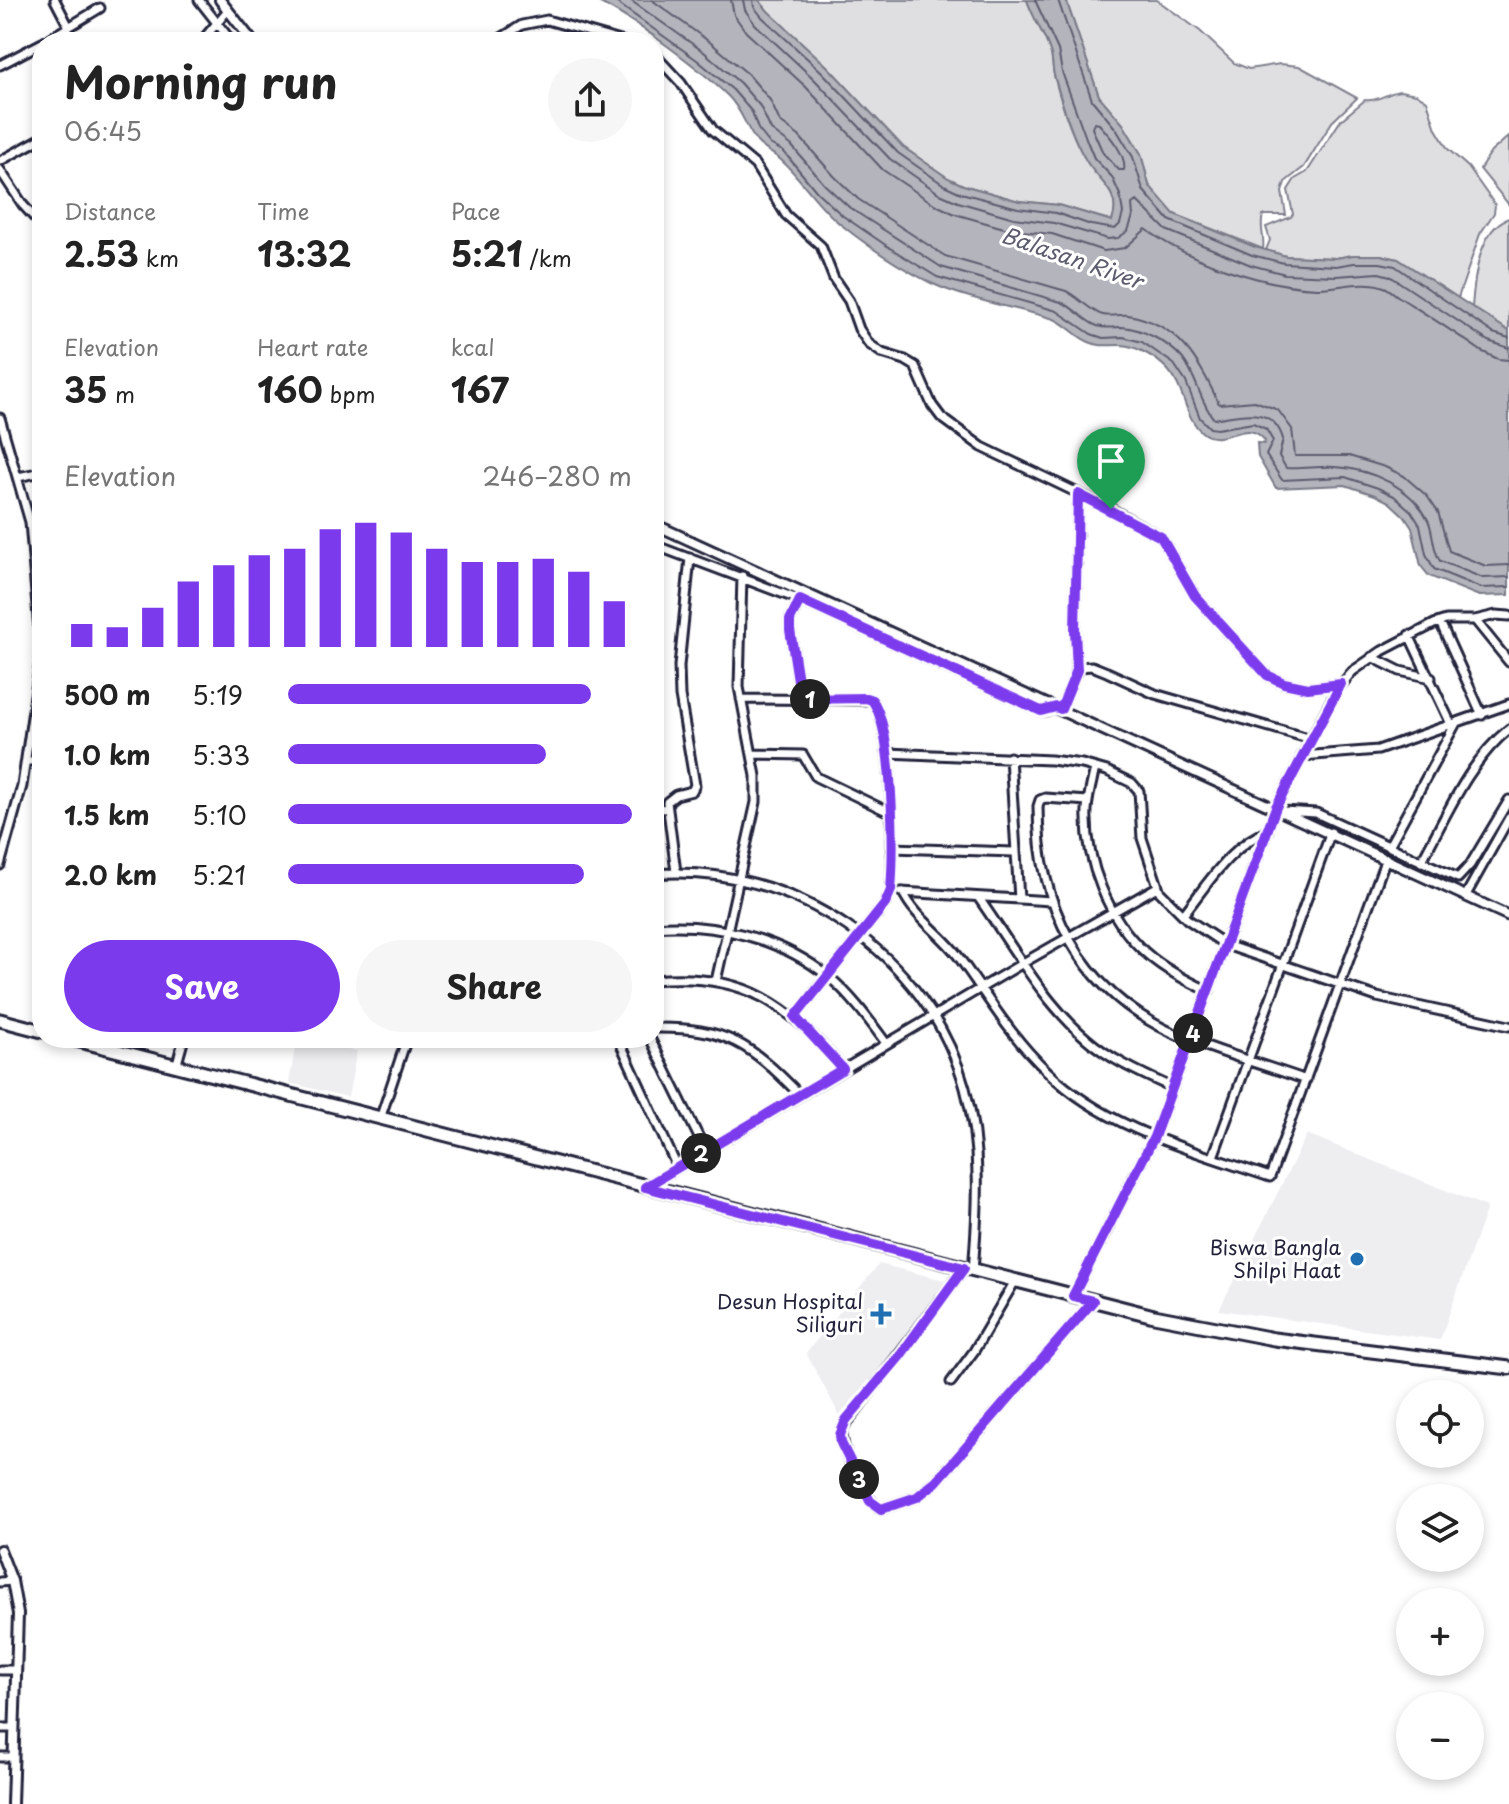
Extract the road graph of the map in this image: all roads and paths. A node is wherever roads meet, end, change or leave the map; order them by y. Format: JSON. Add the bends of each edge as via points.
{"nodes":[{"id":1,"x":55,"y":0,"type":"edge"},
{"id":2,"x":199,"y":0,"type":"edge"},
{"id":3,"x":220,"y":0,"type":"edge"},
{"id":4,"x":100,"y":8,"type":"dead end"},
{"id":5,"x":228,"y":10,"type":"junction"},
{"id":6,"x":217,"y":25,"type":"junction"},
{"id":7,"x":69,"y":27,"type":"junction"},
{"id":8,"x":61,"y":32,"type":"edge"},
{"id":9,"x":210,"y":32,"type":"edge"},
{"id":10,"x":223,"y":32,"type":"edge"},
{"id":11,"x":245,"y":32,"type":"edge"},
{"id":12,"x":511,"y":32,"type":"edge"},
{"id":13,"x":589,"y":32,"type":"edge"},
{"id":14,"x":32,"y":49,"type":"edge"},
{"id":15,"x":0,"y":65,"type":"edge"},
{"id":16,"x":664,"y":65,"type":"edge"},
{"id":17,"x":32,"y":143,"type":"edge"},
{"id":18,"x":0,"y":161,"type":"edge"},
{"id":19,"x":0,"y":170,"type":"edge"},
{"id":20,"x":32,"y":215,"type":"edge"},
{"id":21,"x":0,"y":418,"type":"edge"},
{"id":22,"x":32,"y":474,"type":"edge"},
{"id":23,"x":18,"y":477,"type":"junction"},
{"id":24,"x":1078,"y":494,"type":"junction"},
{"id":25,"x":30,"y":522,"type":"joint"},
{"id":26,"x":664,"y":529,"type":"edge"},
{"id":27,"x":32,"y":532,"type":"edge"},
{"id":28,"x":664,"y":549,"type":"edge"},
{"id":29,"x":690,"y":558,"type":"junction"},
{"id":30,"x":742,"y":576,"type":"junction"},
{"id":31,"x":800,"y":600,"type":"junction"},
{"id":32,"x":1509,"y":616,"type":"edge"},
{"id":33,"x":1475,"y":620,"type":"junction"},
{"id":34,"x":1440,"y":622,"type":"junction"},
{"id":35,"x":1409,"y":635,"type":"junction"},
{"id":36,"x":1372,"y":657,"type":"junction"},
{"id":37,"x":1509,"y":662,"type":"edge"},
{"id":38,"x":1077,"y":670,"type":"junction"},
{"id":39,"x":1431,"y":678,"type":"junction"},
{"id":40,"x":1341,"y":684,"type":"junction"},
{"id":41,"x":741,"y":699,"type":"junction"},
{"id":42,"x":801,"y":699,"type":"junction"},
{"id":43,"x":1509,"y":704,"type":"edge"},
{"id":44,"x":1059,"y":708,"type":"junction"},
{"id":45,"x":1482,"y":715,"type":"junction"},
{"id":46,"x":32,"y":718,"type":"edge"},
{"id":47,"x":1454,"y":724,"type":"junction"},
{"id":48,"x":1509,"y":729,"type":"edge"},
{"id":49,"x":1311,"y":739,"type":"junction"},
{"id":50,"x":887,"y":753,"type":"junction"},
{"id":51,"x":752,"y":754,"type":"junction"},
{"id":52,"x":1302,"y":756,"type":"junction"},
{"id":53,"x":1010,"y":757,"type":"junction"},
{"id":54,"x":26,"y":761,"type":"junction"},
{"id":55,"x":32,"y":761,"type":"edge"},
{"id":56,"x":1095,"y":768,"type":"junction"},
{"id":57,"x":1509,"y":800,"type":"edge"},
{"id":58,"x":1088,"y":801,"type":"junction"},
{"id":59,"x":664,"y":809,"type":"edge"},
{"id":60,"x":667,"y":809,"type":"junction"},
{"id":61,"x":1280,"y":809,"type":"junction"},
{"id":62,"x":891,"y":813,"type":"junction"},
{"id":63,"x":1509,"y":818,"type":"edge"},
{"id":64,"x":1268,"y":831,"type":"junction"},
{"id":65,"x":1331,"y":832,"type":"junction"},
{"id":66,"x":1389,"y":846,"type":"junction"},
{"id":67,"x":892,"y":848,"type":"junction"},
{"id":68,"x":1014,"y":852,"type":"junction"},
{"id":69,"x":1386,"y":858,"type":"junction"},
{"id":70,"x":1421,"y":862,"type":"junction"},
{"id":71,"x":0,"y":865,"type":"edge"},
{"id":72,"x":676,"y":872,"type":"junction"},
{"id":73,"x":664,"y":873,"type":"edge"},
{"id":74,"x":740,"y":879,"type":"junction"},
{"id":75,"x":1157,"y":887,"type":"junction"},
{"id":76,"x":891,"y":890,"type":"junction"},
{"id":77,"x":903,"y":892,"type":"junction"},
{"id":78,"x":1466,"y":895,"type":"junction"},
{"id":79,"x":978,"y":897,"type":"junction"},
{"id":80,"x":1019,"y":899,"type":"junction"},
{"id":81,"x":1051,"y":901,"type":"junction"},
{"id":82,"x":1113,"y":912,"type":"junction"},
{"id":83,"x":1183,"y":915,"type":"junction"},
{"id":84,"x":1509,"y":916,"type":"edge"},
{"id":85,"x":664,"y":927,"type":"edge"},
{"id":86,"x":727,"y":930,"type":"junction"},
{"id":87,"x":860,"y":936,"type":"junction"},
{"id":88,"x":1066,"y":938,"type":"junction"},
{"id":89,"x":1226,"y":945,"type":"junction"},
{"id":90,"x":1023,"y":963,"type":"junction"},
{"id":91,"x":1281,"y":964,"type":"junction"},
{"id":92,"x":828,"y":976,"type":"junction"},
{"id":93,"x":664,"y":979,"type":"edge"},
{"id":94,"x":716,"y":981,"type":"junction"},
{"id":95,"x":1339,"y":985,"type":"junction"},
{"id":96,"x":979,"y":988,"type":"junction"},
{"id":97,"x":1209,"y":991,"type":"junction"},
{"id":98,"x":935,"y":1015,"type":"junction"},
{"id":99,"x":795,"y":1017,"type":"junction"},
{"id":100,"x":0,"y":1020,"type":"edge"},
{"id":101,"x":1509,"y":1026,"type":"edge"},
{"id":102,"x":32,"y":1028,"type":"edge"},
{"id":103,"x":664,"y":1029,"type":"edge"},
{"id":104,"x":1191,"y":1039,"type":"junction"},
{"id":105,"x":886,"y":1043,"type":"junction"},
{"id":106,"x":105,"y":1048,"type":"edge"},
{"id":107,"x":181,"y":1048,"type":"edge"},
{"id":108,"x":404,"y":1048,"type":"edge"},
{"id":109,"x":623,"y":1048,"type":"edge"},
{"id":110,"x":655,"y":1048,"type":"edge"},
{"id":111,"x":1247,"y":1059,"type":"junction"},
{"id":112,"x":176,"y":1067,"type":"junction"},
{"id":113,"x":843,"y":1069,"type":"junction"},
{"id":114,"x":1306,"y":1080,"type":"junction"},
{"id":115,"x":1173,"y":1088,"type":"junction"},
{"id":116,"x":799,"y":1094,"type":"junction"},
{"id":117,"x":380,"y":1119,"type":"junction"},
{"id":118,"x":1154,"y":1137,"type":"junction"},
{"id":119,"x":705,"y":1150,"type":"junction"},
{"id":120,"x":1213,"y":1157,"type":"junction"},
{"id":121,"x":677,"y":1167,"type":"junction"},
{"id":122,"x":645,"y":1187,"type":"junction"},
{"id":123,"x":969,"y":1269,"type":"junction"},
{"id":124,"x":1015,"y":1281,"type":"junction"},
{"id":125,"x":1073,"y":1296,"type":"junction"},
{"id":126,"x":1093,"y":1301,"type":"junction"},
{"id":127,"x":1509,"y":1368,"type":"edge"},
{"id":128,"x":951,"y":1382,"type":"dead end"},
{"id":129,"x":0,"y":1550,"type":"edge"},
{"id":130,"x":12,"y":1581,"type":"junction"},
{"id":131,"x":0,"y":1582,"type":"edge"},
{"id":132,"x":0,"y":1670,"type":"edge"},
{"id":133,"x":15,"y":1670,"type":"junction"},
{"id":134,"x":0,"y":1728,"type":"edge"},
{"id":135,"x":14,"y":1728,"type":"junction"},
{"id":136,"x":0,"y":1757,"type":"edge"},
{"id":137,"x":13,"y":1757,"type":"junction"},
{"id":138,"x":12,"y":1804,"type":"edge"}],
"edges":[{"from":1,"to":7,"type":"street"},
{"from":2,"to":6,"type":"street"},
{"from":3,"to":5,"type":"street"},
{"from":4,"to":7,"type":"street"},
{"from":5,"to":6,"type":"street"},
{"from":5,"to":11,"type":"street"},
{"from":6,"to":9,"type":"street"},
{"from":6,"to":10,"type":"street"},
{"from":7,"to":8,"type":"street"},
{"from":12,"to":13,"type":"street","via":[[547,20]]},
{"from":14,"to":15,"type":"street"},
{"from":16,"to":24,"type":"street","via":[[713,130],[755,165],[786,215],[821,246],[873,348],[915,366],[932,405],[949,424],[995,454]]},
{"from":17,"to":18,"type":"street"},
{"from":19,"to":20,"type":"street"},
{"from":21,"to":23,"type":"street"},
{"from":22,"to":23,"type":"street"},
{"from":23,"to":25,"type":"street"},
{"from":24,"to":38,"type":"street"},
{"from":24,"to":40,"type":"street","via":[[1161,537],[1195,596],[1267,675],[1308,688]]},
{"from":25,"to":27,"type":"street"},
{"from":26,"to":44,"type":"street"},
{"from":28,"to":29,"type":"street"},
{"from":29,"to":30,"type":"street"},
{"from":29,"to":60,"type":"street","via":[[679,666],[695,785],[692,791],[670,797]]},
{"from":30,"to":31,"type":"street"},
{"from":30,"to":41,"type":"street"},
{"from":31,"to":42,"type":"street","via":[[790,630]]},
{"from":31,"to":44,"type":"street","via":[[1041,711]]},
{"from":32,"to":33,"type":"street"},
{"from":33,"to":34,"type":"street"},
{"from":33,"to":37,"type":"street"},
{"from":34,"to":35,"type":"street"},
{"from":34,"to":45,"type":"street"},
{"from":35,"to":36,"type":"street"},
{"from":35,"to":39,"type":"street"},
{"from":36,"to":39,"type":"street"},
{"from":36,"to":40,"type":"street"},
{"from":38,"to":44,"type":"street"},
{"from":38,"to":49,"type":"street","via":[[1092,666],[1155,694]]},
{"from":39,"to":47,"type":"street"},
{"from":40,"to":49,"type":"street"},
{"from":41,"to":42,"type":"street"},
{"from":41,"to":51,"type":"street"},
{"from":42,"to":50,"type":"street","via":[[872,700]]},
{"from":43,"to":45,"type":"street"},
{"from":44,"to":61,"type":"street"},
{"from":45,"to":47,"type":"street"},
{"from":46,"to":54,"type":"street"},
{"from":47,"to":52,"type":"street","via":[[1368,753]]},
{"from":47,"to":66,"type":"street"},
{"from":48,"to":70,"type":"street","via":[[1478,763]]},
{"from":49,"to":52,"type":"street"},
{"from":50,"to":53,"type":"street"},
{"from":50,"to":62,"type":"street"},
{"from":51,"to":62,"type":"street","via":[[803,755],[816,777]]},
{"from":51,"to":74,"type":"street","via":[[756,802]]},
{"from":52,"to":61,"type":"street"},
{"from":53,"to":56,"type":"street"},
{"from":53,"to":68,"type":"street"},
{"from":54,"to":55,"type":"street"},
{"from":54,"to":71,"type":"street"},
{"from":56,"to":58,"type":"street"},
{"from":56,"to":75,"type":"street","via":[[1139,791],[1142,838]]},
{"from":57,"to":70,"type":"street","via":[[1462,875],[1452,877]]},
{"from":58,"to":81,"type":"street","via":[[1040,800],[1039,848]]},
{"from":58,"to":82,"type":"street","via":[[1089,846]]},
{"from":59,"to":60,"type":"street"},
{"from":60,"to":72,"type":"street"},
{"from":61,"to":64,"type":"street"},
{"from":61,"to":65,"type":"street"},
{"from":61,"to":66,"type":"street","via":[[1316,813]]},
{"from":62,"to":67,"type":"street"},
{"from":63,"to":78,"type":"street"},
{"from":64,"to":83,"type":"street","via":[[1241,846]]},
{"from":64,"to":89,"type":"street"},
{"from":65,"to":69,"type":"street"},
{"from":65,"to":91,"type":"street"},
{"from":66,"to":70,"type":"street"},
{"from":67,"to":68,"type":"street"},
{"from":67,"to":76,"type":"street"},
{"from":68,"to":80,"type":"street"},
{"from":69,"to":78,"type":"street"},
{"from":69,"to":95,"type":"street"},
{"from":72,"to":73,"type":"street"},
{"from":72,"to":74,"type":"street"},
{"from":74,"to":86,"type":"street"},
{"from":74,"to":87,"type":"street","via":[[800,898]]},
{"from":75,"to":82,"type":"street"},
{"from":75,"to":83,"type":"street"},
{"from":76,"to":77,"type":"street"},
{"from":76,"to":87,"type":"street"},
{"from":77,"to":79,"type":"street"},
{"from":77,"to":96,"type":"street"},
{"from":78,"to":84,"type":"street"},
{"from":79,"to":80,"type":"street"},
{"from":79,"to":90,"type":"street"},
{"from":80,"to":81,"type":"street"},
{"from":81,"to":88,"type":"street"},
{"from":82,"to":88,"type":"street"},
{"from":82,"to":97,"type":"street","via":[[1150,957]]},
{"from":83,"to":89,"type":"street"},
{"from":85,"to":86,"type":"street"},
{"from":86,"to":92,"type":"street","via":[[776,947]]},
{"from":86,"to":94,"type":"street"},
{"from":87,"to":92,"type":"street"},
{"from":87,"to":98,"type":"street","via":[[913,986]]},
{"from":88,"to":90,"type":"street"},
{"from":88,"to":104,"type":"street","via":[[1120,999]]},
{"from":89,"to":91,"type":"street"},
{"from":89,"to":97,"type":"street"},
{"from":90,"to":96,"type":"street"},
{"from":90,"to":115,"type":"street","via":[[1085,1037]]},
{"from":91,"to":95,"type":"street"},
{"from":91,"to":111,"type":"street"},
{"from":92,"to":99,"type":"street"},
{"from":92,"to":105,"type":"street"},
{"from":93,"to":94,"type":"street"},
{"from":94,"to":99,"type":"street","via":[[763,998]]},
{"from":95,"to":101,"type":"street"},
{"from":95,"to":114,"type":"street"},
{"from":96,"to":98,"type":"street"},
{"from":96,"to":118,"type":"street","via":[[1047,1072],[1080,1097]]},
{"from":97,"to":104,"type":"street"},
{"from":98,"to":105,"type":"street"},
{"from":98,"to":123,"type":"street","via":[[958,1067],[973,1132],[979,1185]]},
{"from":99,"to":113,"type":"street"},
{"from":100,"to":102,"type":"main road"},
{"from":103,"to":116,"type":"street","via":[[710,1031],[740,1043]]},
{"from":104,"to":111,"type":"street"},
{"from":104,"to":115,"type":"street"},
{"from":105,"to":113,"type":"street"},
{"from":106,"to":112,"type":"main road"},
{"from":107,"to":112,"type":"street"},
{"from":108,"to":117,"type":"street"},
{"from":109,"to":121,"type":"street"},
{"from":110,"to":119,"type":"street"},
{"from":111,"to":114,"type":"street"},
{"from":111,"to":120,"type":"street"},
{"from":112,"to":117,"type":"main road"},
{"from":113,"to":116,"type":"street"},
{"from":114,"to":120,"type":"street","via":[[1270,1177]]},
{"from":115,"to":118,"type":"street"},
{"from":116,"to":119,"type":"street"},
{"from":117,"to":122,"type":"main road"},
{"from":118,"to":120,"type":"street"},
{"from":118,"to":125,"type":"street"},
{"from":119,"to":121,"type":"street"},
{"from":121,"to":122,"type":"street"},
{"from":122,"to":123,"type":"main road"},
{"from":123,"to":124,"type":"main road"},
{"from":123,"to":126,"type":"street","via":[[846,1420],[840,1435],[870,1501],[881,1509],[917,1497],[936,1482]]},
{"from":124,"to":125,"type":"main road"},
{"from":124,"to":128,"type":"street"},
{"from":125,"to":126,"type":"main road"},
{"from":126,"to":127,"type":"main road","via":[[1221,1331]]},
{"from":129,"to":130,"type":"street"},
{"from":130,"to":131,"type":"street"},
{"from":130,"to":133,"type":"street","via":[[18,1614]]},
{"from":132,"to":133,"type":"street"},
{"from":133,"to":135,"type":"street"},
{"from":134,"to":135,"type":"street"},
{"from":135,"to":137,"type":"street"},
{"from":136,"to":137,"type":"street"},
{"from":137,"to":138,"type":"street"}]}
